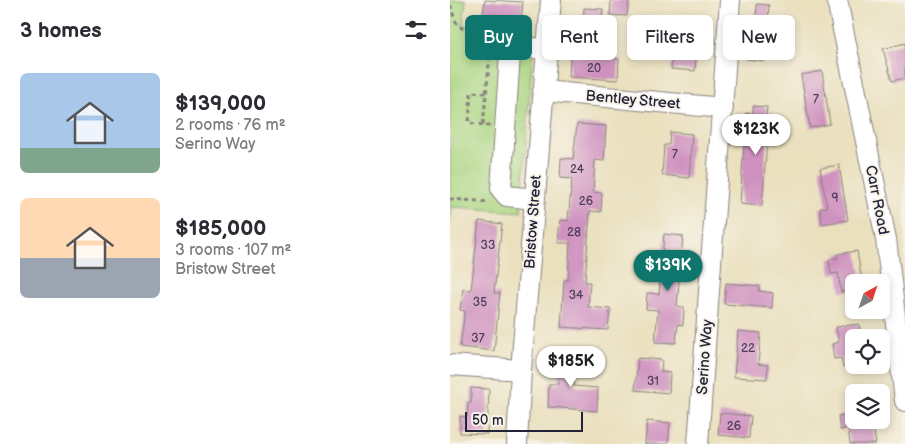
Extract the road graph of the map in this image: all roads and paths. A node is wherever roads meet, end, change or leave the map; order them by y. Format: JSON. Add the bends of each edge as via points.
{"nodes":[{"id":1,"x":551,"y":0,"type":"edge"},
{"id":2,"x":730,"y":0,"type":"edge"},
{"id":3,"x":837,"y":0,"type":"edge"},
{"id":4,"x":450,"y":5,"type":"edge"},
{"id":5,"x":550,"y":15,"type":"edge"},
{"id":6,"x":465,"y":30,"type":"edge"},
{"id":7,"x":542,"y":49,"type":"edge"},
{"id":8,"x":546,"y":60,"type":"edge"},
{"id":9,"x":543,"y":91,"type":"junction"},
{"id":10,"x":486,"y":93,"type":"dead end"},
{"id":11,"x":723,"y":108,"type":"junction"},
{"id":12,"x":483,"y":125,"type":"dead end"},
{"id":13,"x":534,"y":199,"type":"junction"},
{"id":14,"x":450,"y":365,"type":"edge"},
{"id":15,"x":521,"y":370,"type":"junction"},
{"id":16,"x":905,"y":401,"type":"edge"},
{"id":17,"x":517,"y":444,"type":"edge"},
{"id":18,"x":698,"y":444,"type":"edge"}],
"edges":[{"from":1,"to":5,"type":"street","name":"Bristow Street"},
{"from":2,"to":11,"type":"street","name":"Serino Way"},
{"from":3,"to":16,"type":"street","name":"Carr Road","via":[[886,239]]},
{"from":4,"to":6,"type":"path","via":[[454,19]]},
{"from":7,"to":13,"type":"street","via":[[519,47],[510,52],[501,188],[507,196]]},
{"from":8,"to":9,"type":"street","name":"Bristow Street"},
{"from":9,"to":11,"type":"street","name":"Bentley Street"},
{"from":9,"to":13,"type":"street","name":"Bristow Street"},
{"from":10,"to":12,"type":"path","via":[[471,92],[469,123]]},
{"from":11,"to":18,"type":"street","name":"Serino Way"},
{"from":13,"to":15,"type":"street","name":"Bristow Street"},
{"from":14,"to":15,"type":"street"},
{"from":15,"to":17,"type":"street","name":"Bristow Street"}]}
